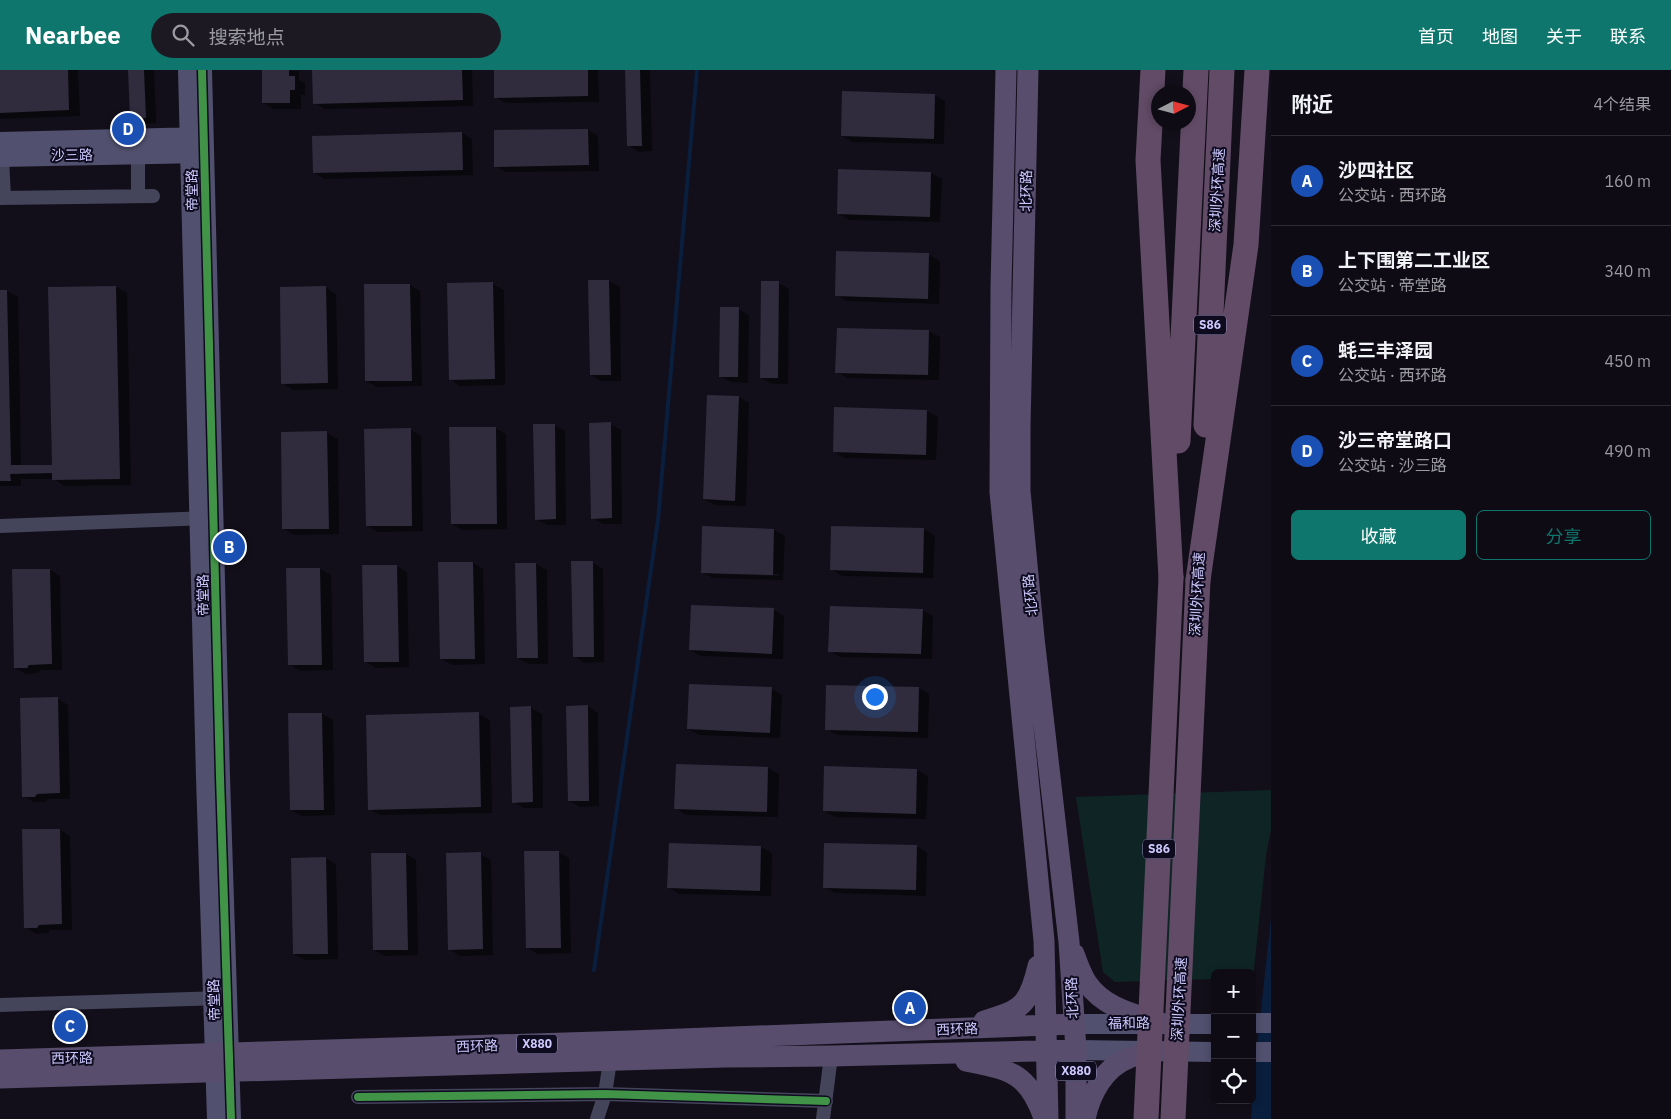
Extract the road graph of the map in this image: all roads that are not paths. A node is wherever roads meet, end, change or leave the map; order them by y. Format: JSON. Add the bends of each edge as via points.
{"nodes":[{"id":1,"x":188,"y":70,"type":"edge"},
{"id":2,"x":202,"y":70,"type":"edge"},
{"id":3,"x":1006,"y":70,"type":"edge"},
{"id":4,"x":1028,"y":70,"type":"edge"},
{"id":5,"x":1152,"y":70,"type":"edge"},
{"id":6,"x":1196,"y":70,"type":"edge"},
{"id":7,"x":1222,"y":70,"type":"edge"},
{"id":8,"x":1257,"y":70,"type":"edge"},
{"id":9,"x":197,"y":145,"type":"junction"},
{"id":10,"x":1,"y":152,"type":"edge"},
{"id":11,"x":138,"y":154,"type":"junction"},
{"id":12,"x":138,"y":196,"type":"junction"},
{"id":13,"x":153,"y":196,"type":"dead end"},
{"id":14,"x":2,"y":198,"type":"edge"},
{"id":15,"x":207,"y":518,"type":"junction"},
{"id":16,"x":0,"y":526,"type":"edge"},
{"id":17,"x":1171,"y":578,"type":"junction"},
{"id":18,"x":1198,"y":580,"type":"junction"},
{"id":19,"x":1044,"y":941,"type":"junction"},
{"id":20,"x":1069,"y":942,"type":"junction"},
{"id":21,"x":220,"y":998,"type":"junction"},
{"id":22,"x":0,"y":1005,"type":"edge"},
{"id":23,"x":1161,"y":1023,"type":"junction"},
{"id":24,"x":1256,"y":1023,"type":"edge"},
{"id":25,"x":1271,"y":1023,"type":"edge"},
{"id":26,"x":1074,"y":1024,"type":"junction"},
{"id":27,"x":1211,"y":1024,"type":"edge"},
{"id":28,"x":1046,"y":1026,"type":"junction"},
{"id":29,"x":956,"y":1029,"type":"junction"},
{"id":30,"x":1076,"y":1050,"type":"junction"},
{"id":31,"x":1046,"y":1051,"type":"junction"},
{"id":32,"x":1159,"y":1051,"type":"junction"},
{"id":33,"x":1211,"y":1052,"type":"edge"},
{"id":34,"x":1256,"y":1052,"type":"edge"},
{"id":35,"x":1271,"y":1052,"type":"edge"},
{"id":36,"x":934,"y":1053,"type":"junction"},
{"id":37,"x":832,"y":1056,"type":"junction"},
{"id":38,"x":0,"y":1060,"type":"edge"},
{"id":39,"x":610,"y":1061,"type":"junction"},
{"id":40,"x":222,"y":1063,"type":"junction"},
{"id":41,"x":0,"y":1078,"type":"edge"},
{"id":42,"x":604,"y":1094,"type":"junction"},
{"id":43,"x":358,"y":1097,"type":"dead end"},
{"id":44,"x":826,"y":1101,"type":"junction"},
{"id":45,"x":217,"y":1119,"type":"edge"},
{"id":46,"x":231,"y":1119,"type":"edge"},
{"id":47,"x":597,"y":1119,"type":"edge"},
{"id":48,"x":823,"y":1119,"type":"edge"},
{"id":49,"x":1046,"y":1119,"type":"edge"},
{"id":50,"x":1076,"y":1119,"type":"edge"},
{"id":51,"x":1085,"y":1119,"type":"edge"},
{"id":52,"x":1146,"y":1119,"type":"edge"},
{"id":53,"x":1173,"y":1119,"type":"edge"}],
"edges":[{"from":1,"to":9,"type":"street","name":"帝堂路"},
{"from":2,"to":9,"type":"street","name":"帝堂路"},
{"from":3,"to":19,"type":"main road","name":"北环路","via":[[1000,492]]},
{"from":4,"to":20,"type":"main road","name":"北环路","via":[[1020,491]]},
{"from":5,"to":17,"type":"highway","via":[[1148,160]]},
{"from":6,"to":17,"type":"highway","name":"深圳外环高速","number":"S86"},
{"from":7,"to":18,"type":"highway","name":"深圳外环高速","number":"S86"},
{"from":8,"to":18,"type":"highway","via":[[1246,245]]},
{"from":9,"to":10,"type":"street","name":"沙三路"},
{"from":9,"to":11,"type":"street","name":"沙三路"},
{"from":9,"to":15,"type":"street","name":"帝堂路"},
{"from":10,"to":11,"type":"street","name":"沙三路"},
{"from":10,"to":14,"type":"street"},
{"from":11,"to":12,"type":"street"},
{"from":12,"to":13,"type":"street"},
{"from":12,"to":14,"type":"street"},
{"from":15,"to":16,"type":"street"},
{"from":15,"to":21,"type":"street","name":"帝堂路"},
{"from":17,"to":52,"type":"highway","name":"深圳外环高速","number":"S86","bridge":true},
{"from":18,"to":53,"type":"highway","name":"深圳外环高速","number":"S86","bridge":true},
{"from":19,"to":28,"type":"main road","name":"北环路"},
{"from":19,"to":29,"type":"main road","via":[[1034,985],[1024,1003],[1007,1014]]},
{"from":20,"to":23,"type":"main road","via":[[1086,982],[1098,996],[1114,1006]]},
{"from":20,"to":26,"type":"main road","name":"北环路"},
{"from":21,"to":22,"type":"street"},
{"from":21,"to":40,"type":"street","name":"帝堂路"},
{"from":23,"to":26,"type":"street","name":"福和路"},
{"from":23,"to":27,"type":"street","name":"福和路"},
{"from":24,"to":25,"type":"street"},
{"from":26,"to":28,"type":"main road","name":"西环路","number":"X880"},
{"from":26,"to":30,"type":"main road","name":"北环路","number":"X880"},
{"from":28,"to":29,"type":"main road","name":"西环路","number":"X880"},
{"from":28,"to":31,"type":"main road","name":"北环路"},
{"from":29,"to":40,"type":"main road","name":"西环路","number":"X880"},
{"from":30,"to":31,"type":"main road","name":"西环路"},
{"from":30,"to":32,"type":"street","name":"福和路"},
{"from":30,"to":50,"type":"main road","name":"北环路","number":"X880"},
{"from":31,"to":36,"type":"main road","name":"西环路","number":"X880"},
{"from":31,"to":49,"type":"main road","name":"北环路","number":"X880"},
{"from":32,"to":33,"type":"street","name":"福和路"},
{"from":32,"to":51,"type":"main road","via":[[1128,1058],[1111,1070],[1097,1086]]},
{"from":34,"to":35,"type":"street"},
{"from":36,"to":37,"type":"main road","name":"西环路","number":"X880"},
{"from":36,"to":49,"type":"main road","via":[[1010,1072],[1027,1084]]},
{"from":37,"to":39,"type":"main road","name":"西环路","number":"X880"},
{"from":37,"to":44,"type":"street"},
{"from":38,"to":40,"type":"main road","name":"西环路","number":"X880"},
{"from":39,"to":40,"type":"main road","name":"西环路","number":"X880"},
{"from":39,"to":42,"type":"street"},
{"from":40,"to":41,"type":"main road","name":"西环路","number":"X880"},
{"from":40,"to":45,"type":"street","name":"帝堂路"},
{"from":40,"to":46,"type":"street","name":"帝堂路"},
{"from":42,"to":43,"type":"street"},
{"from":42,"to":44,"type":"street"},
{"from":42,"to":47,"type":"street"},
{"from":44,"to":48,"type":"street"}]}
